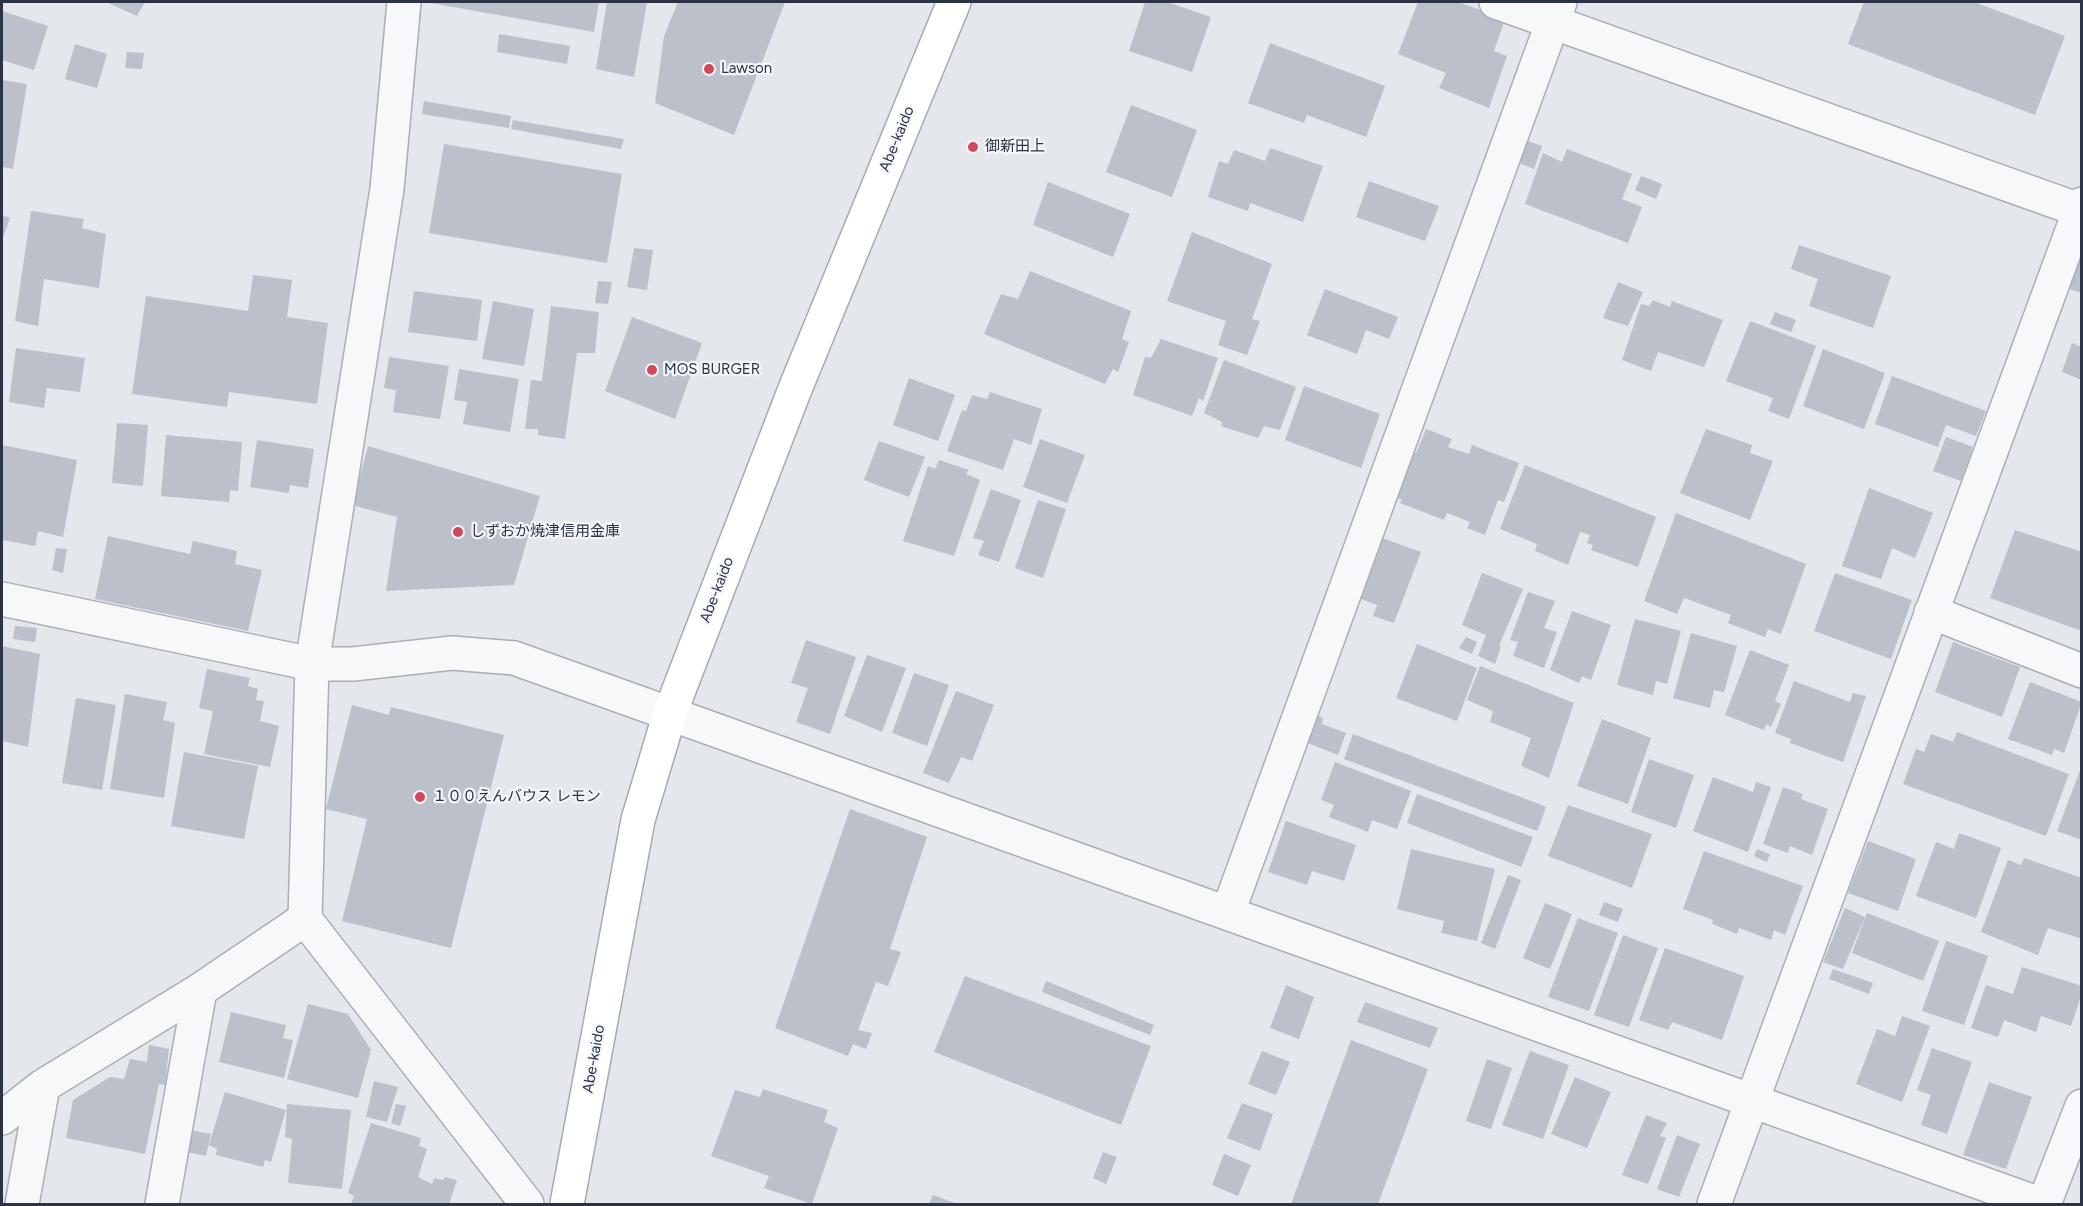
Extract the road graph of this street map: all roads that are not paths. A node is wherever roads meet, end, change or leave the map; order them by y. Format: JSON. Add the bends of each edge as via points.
{"nodes":[{"id":1,"x":404,"y":2,"type":"edge"},
{"id":2,"x":954,"y":2,"type":"edge"},
{"id":3,"x":1496,"y":2,"type":"edge"},
{"id":4,"x":1556,"y":12,"type":"edge"},
{"id":5,"x":2081,"y":208,"type":"edge"},
{"id":6,"x":2,"y":599,"type":"edge"},
{"id":7,"x":1931,"y":612,"type":"junction"},
{"id":8,"x":312,"y":664,"type":"junction"},
{"id":9,"x":2082,"y":671,"type":"edge"},
{"id":10,"x":670,"y":713,"type":"junction"},
{"id":11,"x":1228,"y":912,"type":"junction"},
{"id":12,"x":305,"y":919,"type":"junction"},
{"id":13,"x":200,"y":990,"type":"junction"},
{"id":14,"x":43,"y":1086,"type":"junction"},
{"id":15,"x":1752,"y":1100,"type":"junction"},
{"id":16,"x":2082,"y":1106,"type":"edge"},
{"id":17,"x":2,"y":1118,"type":"edge"},
{"id":18,"x":22,"y":1204,"type":"edge"},
{"id":19,"x":162,"y":1204,"type":"edge"},
{"id":20,"x":526,"y":1204,"type":"edge"},
{"id":21,"x":567,"y":1204,"type":"edge"},
{"id":22,"x":1714,"y":1204,"type":"edge"},
{"id":23,"x":2042,"y":1204,"type":"edge"}],
"edges":[{"from":1,"to":8,"type":"street","via":[[387,189]]},
{"from":2,"to":10,"type":"main road","name":"Abe-kaido","via":[[795,389]]},
{"from":3,"to":4,"type":"street"},
{"from":4,"to":5,"type":"street"},
{"from":4,"to":11,"type":"street"},
{"from":5,"to":7,"type":"street"},
{"from":6,"to":8,"type":"street"},
{"from":7,"to":9,"type":"street"},
{"from":7,"to":15,"type":"street"},
{"from":8,"to":10,"type":"street","via":[[353,664],[452,653],[514,658]]},
{"from":8,"to":12,"type":"street"},
{"from":10,"to":11,"type":"street"},
{"from":10,"to":21,"type":"main road","name":"Abe-kaido","via":[[638,820]]},
{"from":11,"to":15,"type":"street"},
{"from":12,"to":13,"type":"street"},
{"from":12,"to":20,"type":"street"},
{"from":13,"to":14,"type":"street"},
{"from":13,"to":19,"type":"street"},
{"from":14,"to":17,"type":"street"},
{"from":14,"to":18,"type":"street"},
{"from":15,"to":22,"type":"street"},
{"from":15,"to":23,"type":"street"},
{"from":16,"to":23,"type":"street"}]}
